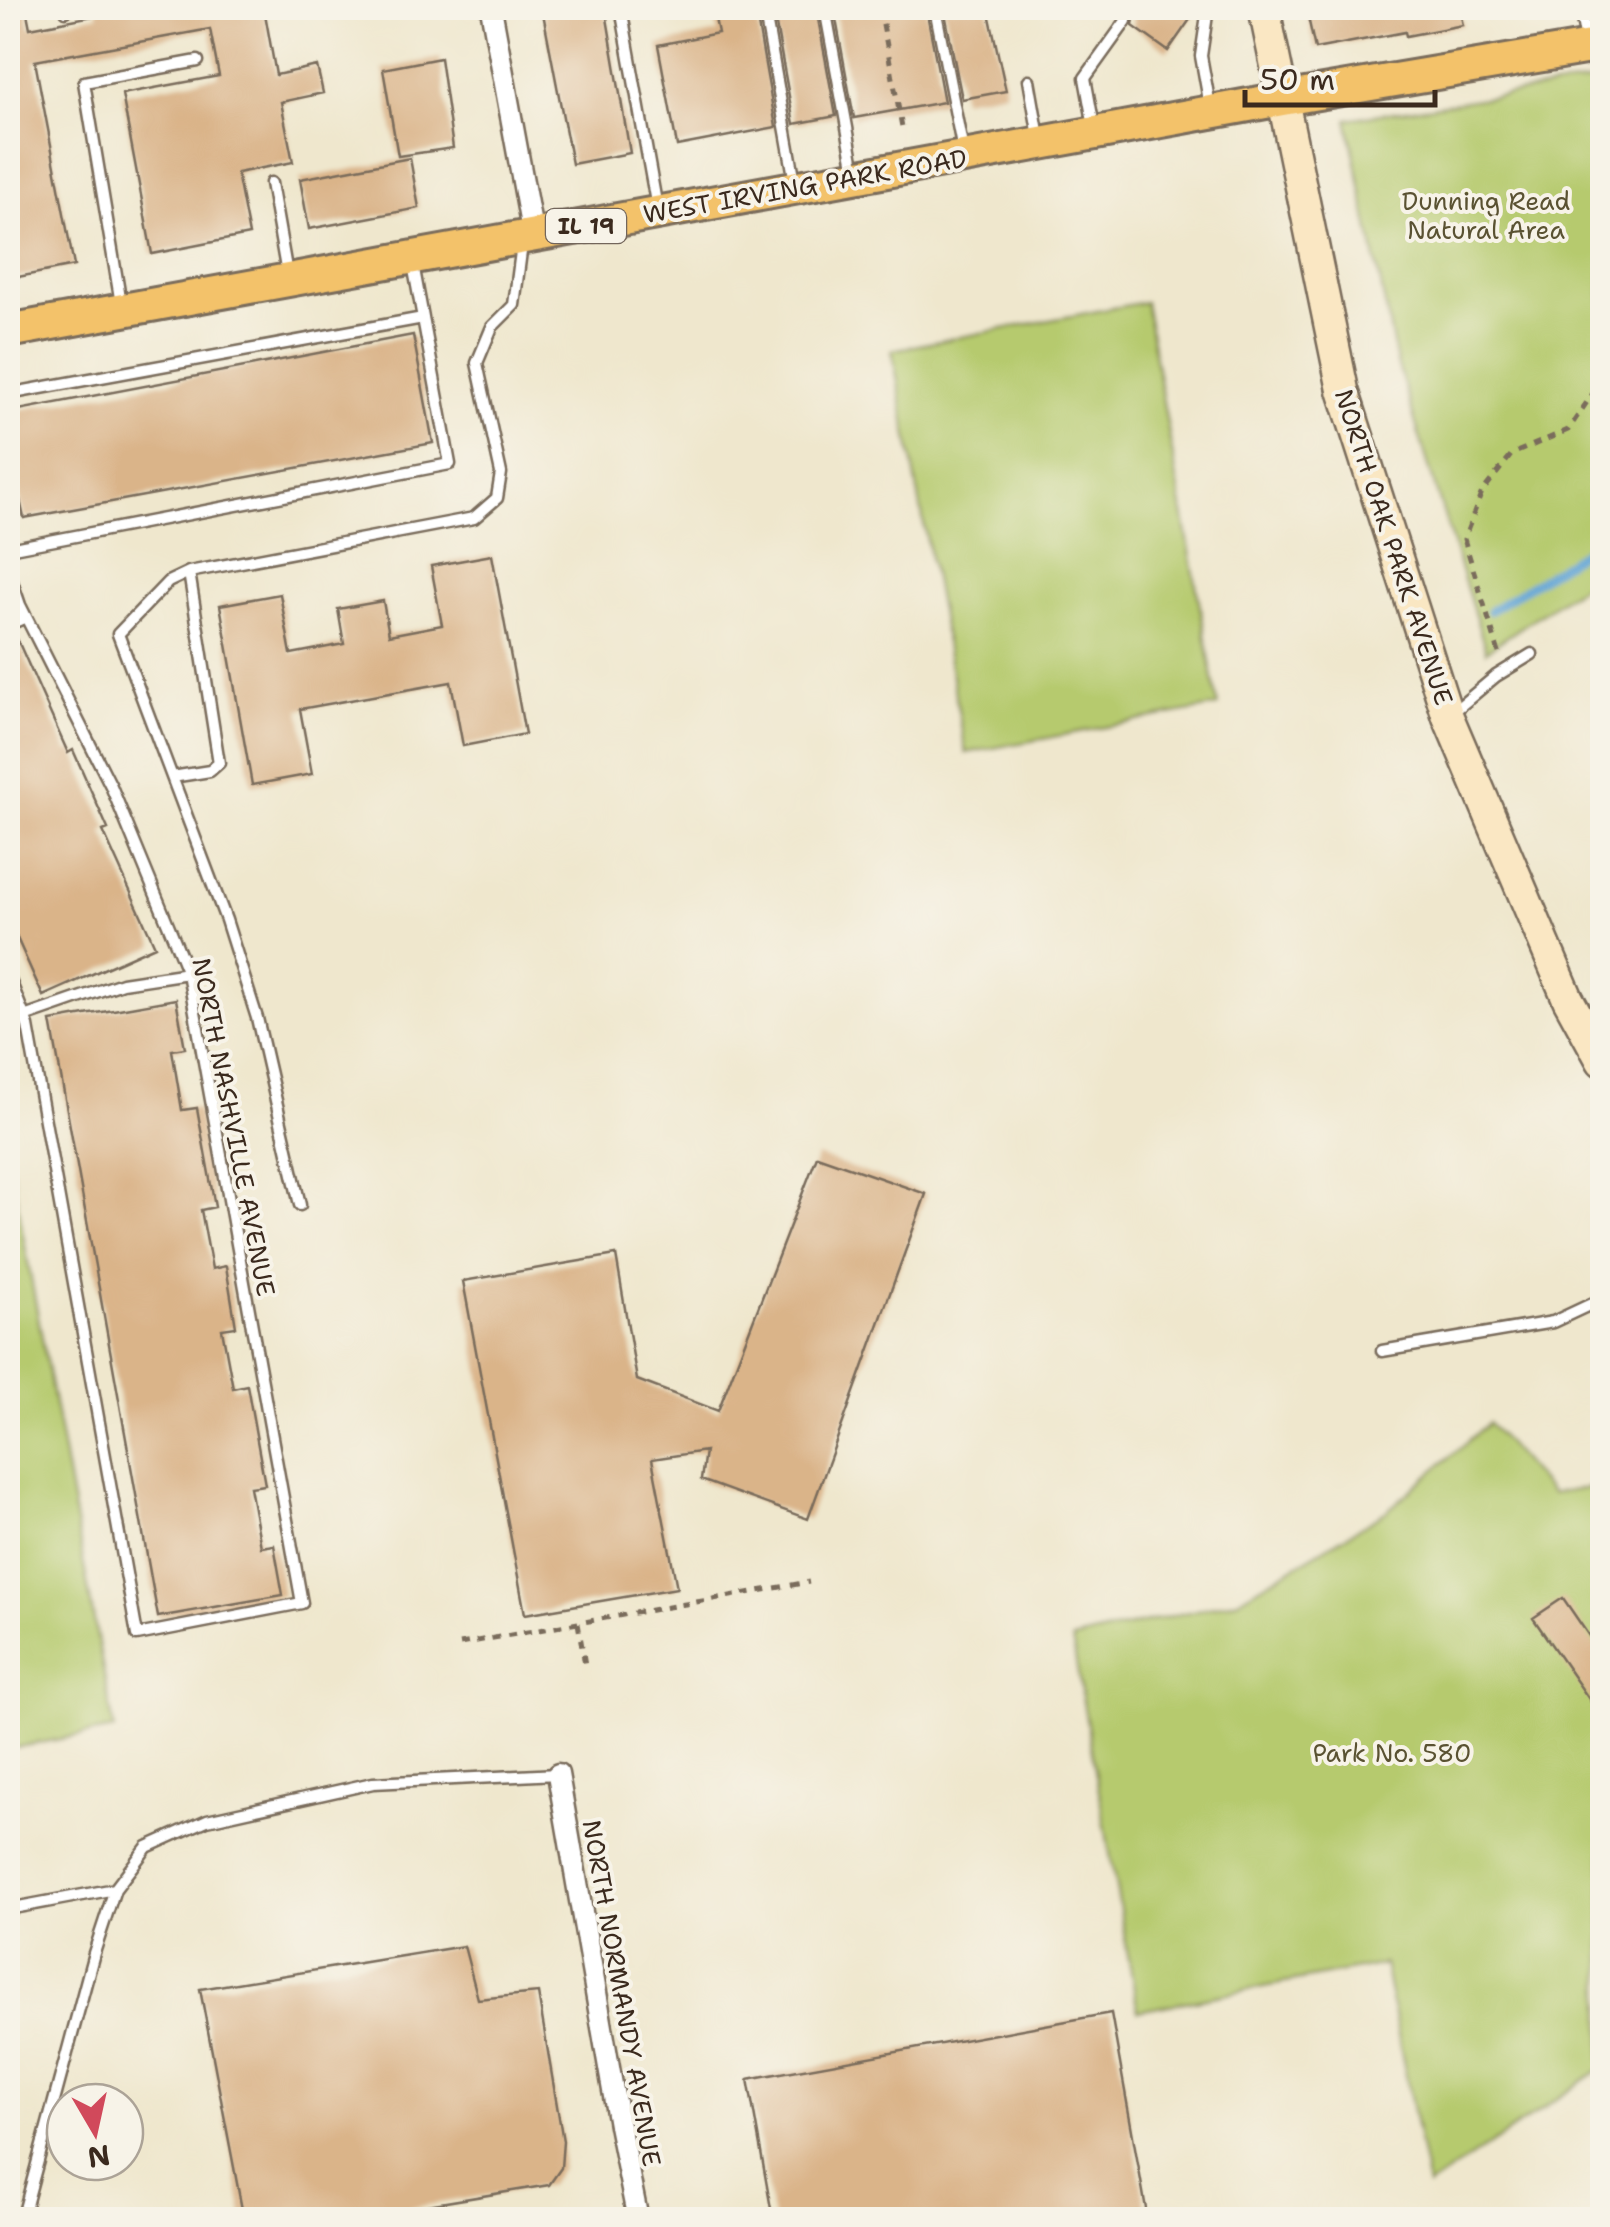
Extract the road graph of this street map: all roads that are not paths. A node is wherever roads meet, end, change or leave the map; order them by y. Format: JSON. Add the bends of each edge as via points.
{"nodes":[{"id":1,"x":491,"y":8,"type":"edge"},
{"id":2,"x":620,"y":8,"type":"edge"},
{"id":3,"x":764,"y":8,"type":"edge"},
{"id":4,"x":824,"y":8,"type":"edge"},
{"id":5,"x":935,"y":8,"type":"edge"},
{"id":6,"x":1208,"y":8,"type":"edge"},
{"id":7,"x":1264,"y":8,"type":"edge"},
{"id":8,"x":1580,"y":8,"type":"edge"},
{"id":9,"x":1126,"y":21,"type":"dead end"},
{"id":10,"x":1595,"y":47,"type":"edge"},
{"id":11,"x":198,"y":61,"type":"dead end"},
{"id":12,"x":1028,"y":80,"type":"dead end"},
{"id":13,"x":1282,"y":100,"type":"junction"},
{"id":14,"x":1211,"y":112,"type":"junction"},
{"id":15,"x":1095,"y":133,"type":"junction"},
{"id":16,"x":1040,"y":143,"type":"junction"},
{"id":17,"x":964,"y":157,"type":"junction"},
{"id":18,"x":856,"y":177,"type":"junction"},
{"id":19,"x":271,"y":182,"type":"dead end"},
{"id":20,"x":796,"y":188,"type":"junction"},
{"id":21,"x":658,"y":213,"type":"junction"},
{"id":22,"x":528,"y":236,"type":"junction"},
{"id":23,"x":412,"y":258,"type":"junction"},
{"id":24,"x":288,"y":280,"type":"junction"},
{"id":25,"x":122,"y":310,"type":"junction"},
{"id":26,"x":423,"y":318,"type":"junction"},
{"id":27,"x":8,"y":331,"type":"edge"},
{"id":28,"x":8,"y":394,"type":"edge"},
{"id":29,"x":8,"y":549,"type":"edge"},
{"id":30,"x":8,"y":570,"type":"edge"},
{"id":31,"x":188,"y":572,"type":"junction"},
{"id":32,"x":26,"y":617,"type":"junction"},
{"id":33,"x":8,"y":625,"type":"edge"},
{"id":34,"x":1532,"y":654,"type":"dead end"},
{"id":35,"x":1448,"y":717,"type":"junction"},
{"id":36,"x":172,"y":777,"type":"junction"},
{"id":37,"x":188,"y":973,"type":"junction"},
{"id":38,"x":8,"y":975,"type":"edge"},
{"id":39,"x":24,"y":1017,"type":"junction"},
{"id":40,"x":1602,"y":1060,"type":"edge"},
{"id":41,"x":300,"y":1205,"type":"dead end"},
{"id":42,"x":1602,"y":1299,"type":"edge"},
{"id":43,"x":1382,"y":1351,"type":"dead end"},
{"id":44,"x":558,"y":1774,"type":"joint"},
{"id":45,"x":115,"y":1889,"type":"junction"},
{"id":46,"x":8,"y":1910,"type":"edge"},
{"id":47,"x":22,"y":2220,"type":"edge"},
{"id":48,"x":638,"y":2220,"type":"edge"}],
"edges":[{"from":1,"to":22,"type":"street"},
{"from":2,"to":21,"type":"lane"},
{"from":3,"to":20,"type":"lane"},
{"from":4,"to":18,"type":"lane"},
{"from":5,"to":17,"type":"lane"},
{"from":6,"to":14,"type":"lane","via":[[1201,56]]},
{"from":7,"to":13,"type":"street","name":"NORTH OAK PARK AVENUE"},
{"from":8,"to":10,"type":"lane"},
{"from":9,"to":15,"type":"lane","via":[[1085,78]]},
{"from":10,"to":13,"type":"main road","name":"WEST IRVING PARK ROAD","number":"IL 19"},
{"from":11,"to":25,"type":"lane","via":[[84,82]]},
{"from":12,"to":16,"type":"lane"},
{"from":13,"to":14,"type":"main road","name":"WEST IRVING PARK ROAD","number":"IL 19"},
{"from":13,"to":35,"type":"street","name":"NORTH OAK PARK AVENUE","via":[[1343,390]]},
{"from":14,"to":15,"type":"main road","name":"WEST IRVING PARK ROAD","number":"IL 19"},
{"from":15,"to":16,"type":"main road","name":"WEST IRVING PARK ROAD","number":"IL 19"},
{"from":16,"to":17,"type":"main road","name":"WEST IRVING PARK ROAD","number":"IL 19"},
{"from":17,"to":18,"type":"main road","name":"WEST IRVING PARK ROAD","number":"IL 19"},
{"from":18,"to":20,"type":"main road","name":"WEST IRVING PARK ROAD","number":"IL 19"},
{"from":19,"to":24,"type":"lane"},
{"from":20,"to":21,"type":"main road","name":"WEST IRVING PARK ROAD","number":"IL 19"},
{"from":21,"to":22,"type":"main road","name":"WEST IRVING PARK ROAD","number":"IL 19"},
{"from":22,"to":23,"type":"main road","name":"WEST IRVING PARK ROAD","number":"IL 19"},
{"from":22,"to":31,"type":"lane","via":[[514,305],[492,327],[477,363],[502,473],[497,498],[474,518]]},
{"from":23,"to":24,"type":"main road","name":"WEST IRVING PARK ROAD","number":"IL 19"},
{"from":23,"to":26,"type":"lane"},
{"from":24,"to":25,"type":"main road","name":"WEST IRVING PARK ROAD","number":"IL 19"},
{"from":25,"to":27,"type":"main road","name":"WEST IRVING PARK ROAD","number":"IL 19"},
{"from":26,"to":28,"type":"lane"},
{"from":26,"to":29,"type":"lane","via":[[450,464]]},
{"from":30,"to":32,"type":"lane","name":"NORTH NASHVILLE AVENUE"},
{"from":31,"to":36,"type":"lane","via":[[219,764]]},
{"from":31,"to":36,"type":"lane","via":[[168,582],[118,634]]},
{"from":32,"to":33,"type":"lane"},
{"from":32,"to":37,"type":"lane","name":"NORTH NASHVILLE AVENUE","via":[[111,786]]},
{"from":34,"to":35,"type":"lane"},
{"from":35,"to":40,"type":"street","name":"NORTH OAK PARK AVENUE","via":[[1568,999]]},
{"from":36,"to":41,"type":"lane","via":[[258,1018]]},
{"from":37,"to":39,"type":"lane","via":[[122,984]]},
{"from":37,"to":39,"type":"lane","name":"NORTH NASHVILLE AVENUE","via":[[302,1603],[137,1635]]},
{"from":38,"to":39,"type":"lane"},
{"from":42,"to":43,"type":"lane","via":[[1553,1322]]},
{"from":44,"to":45,"type":"lane","via":[[373,1782],[207,1820],[147,1847]]},
{"from":44,"to":48,"type":"street","name":"NORTH NORMANDY AVENUE"},
{"from":45,"to":46,"type":"lane"},
{"from":45,"to":47,"type":"lane"}]}
